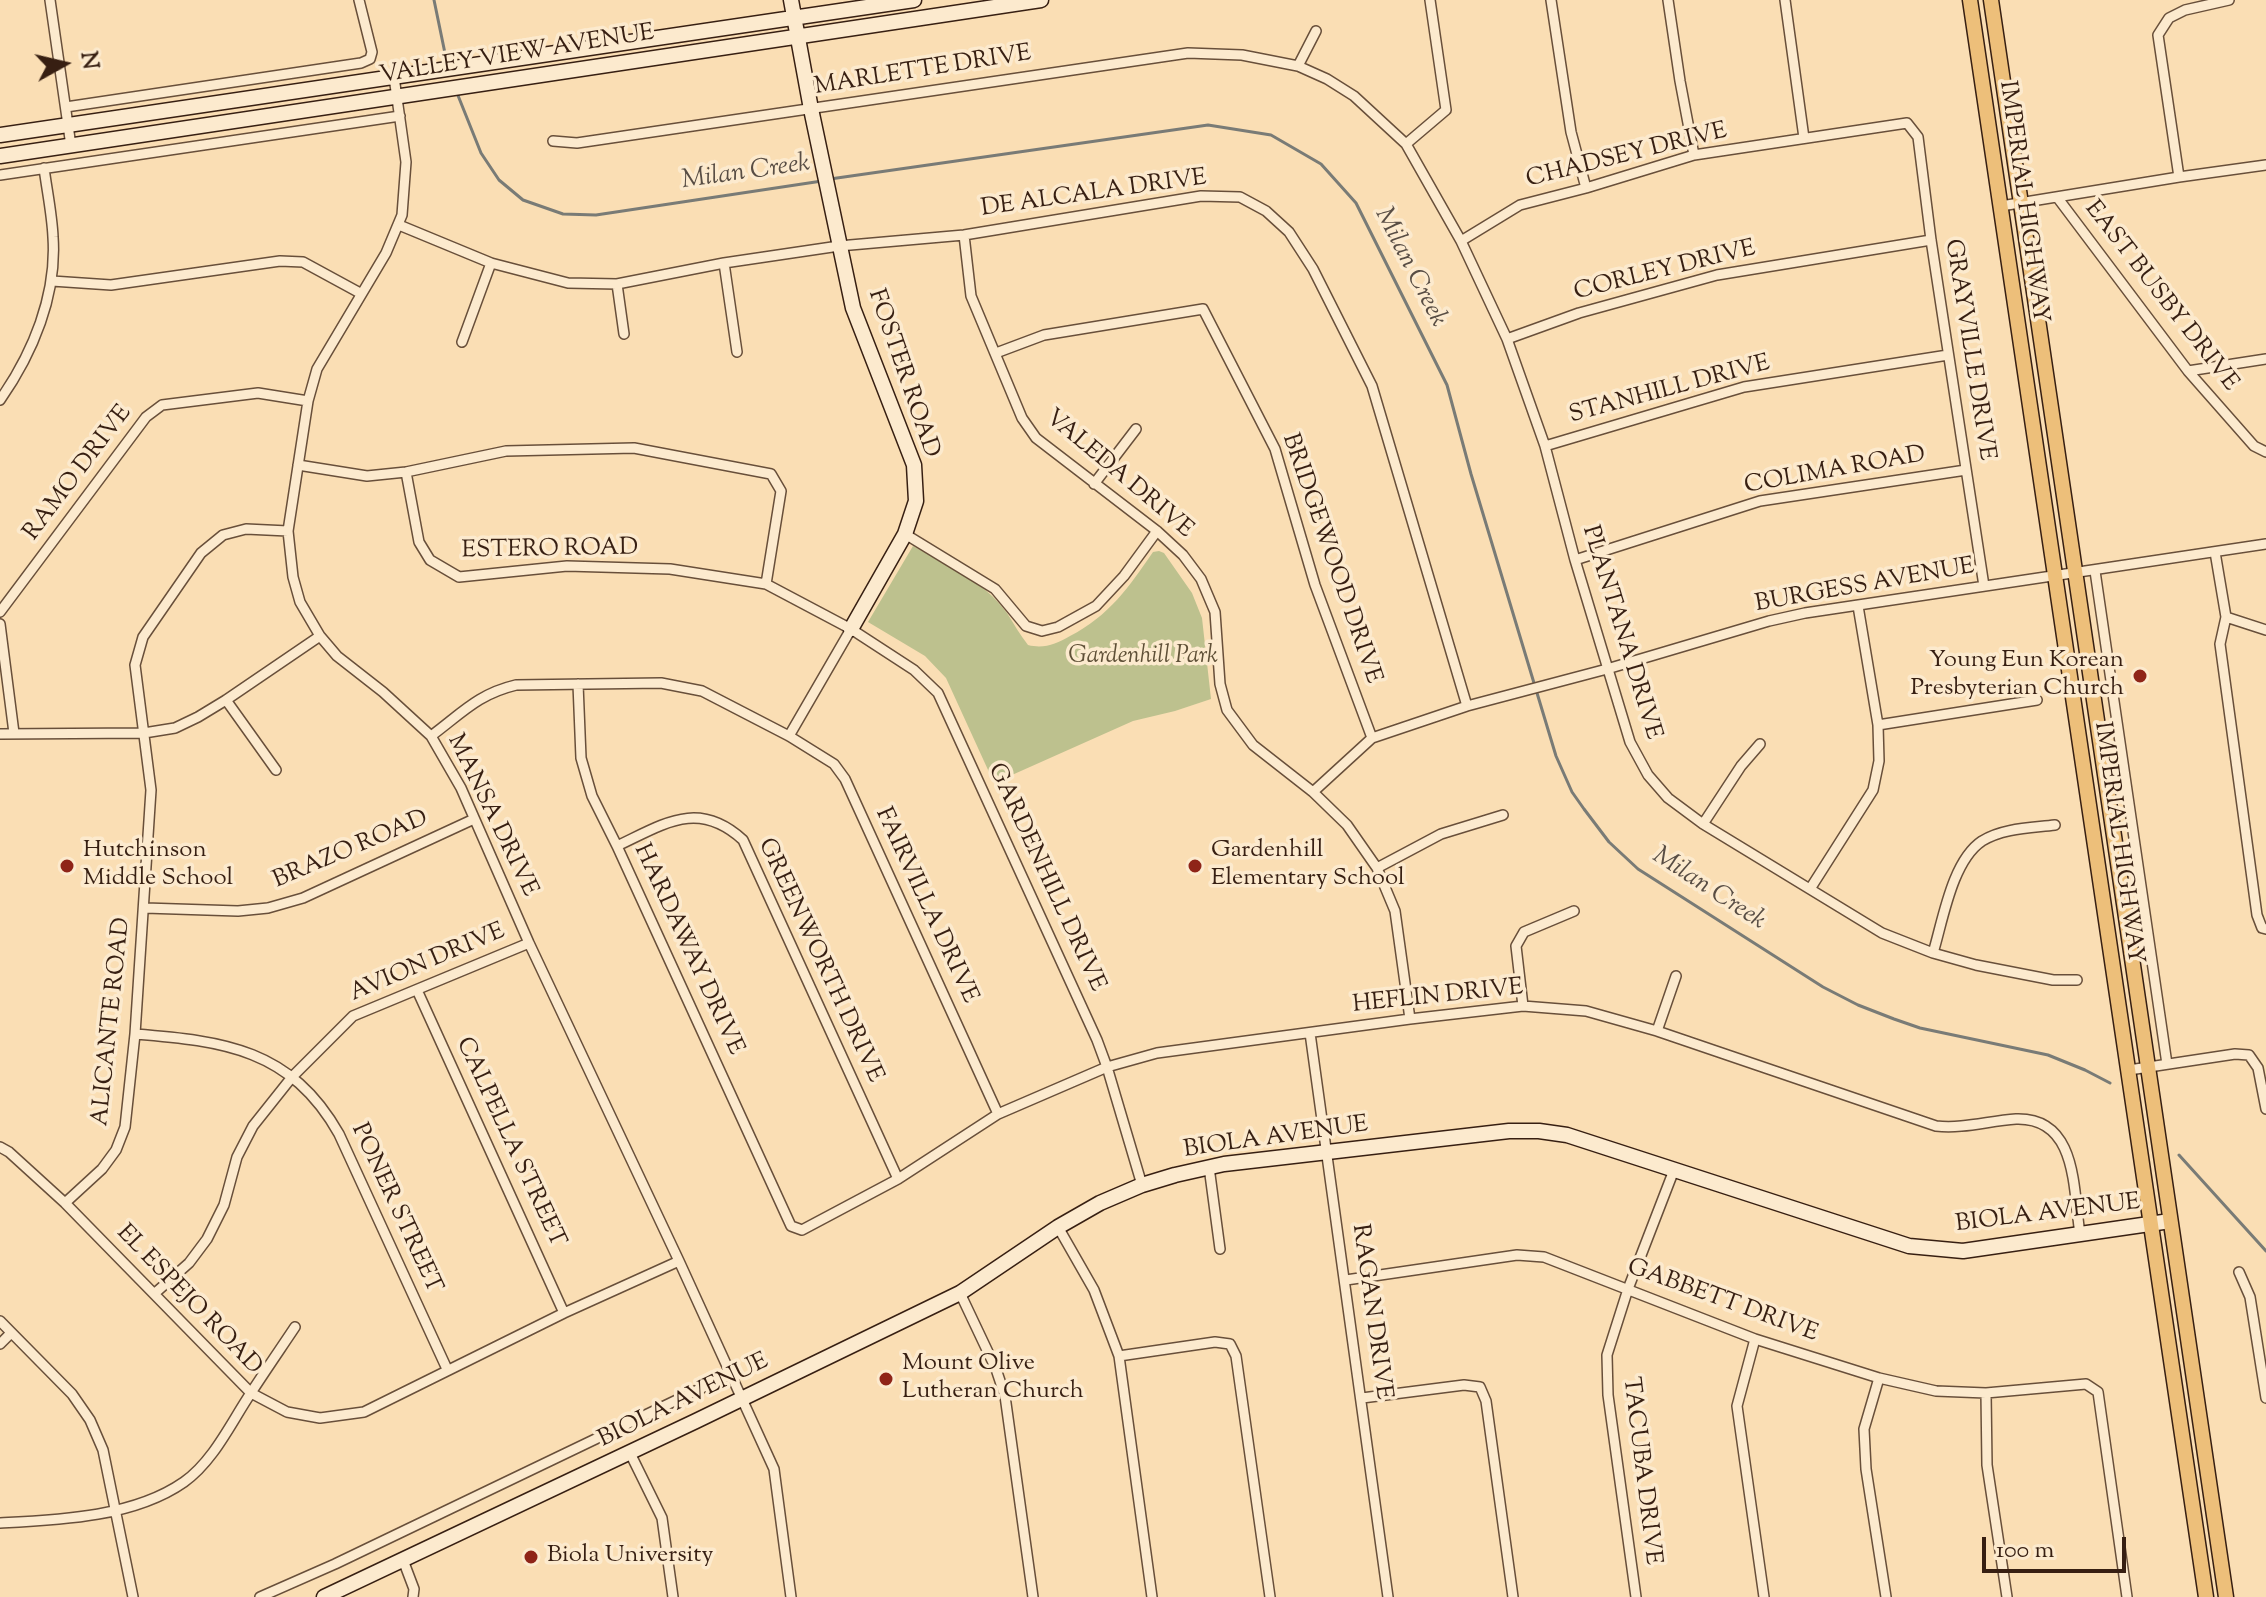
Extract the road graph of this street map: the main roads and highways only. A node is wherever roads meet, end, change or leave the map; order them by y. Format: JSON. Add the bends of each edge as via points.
{"nodes":[{"id":1,"x":1970,"y":0,"type":"edge"},
{"id":2,"x":1991,"y":0,"type":"edge"},
{"id":3,"x":2206,"y":1597,"type":"edge"},
{"id":4,"x":2226,"y":1597,"type":"edge"}],
"edges":[{"from":1,"to":3,"type":"main road","name":"IMPERIAL HIGHWAY"},
{"from":2,"to":4,"type":"main road","name":"IMPERIAL HIGHWAY"}]}
